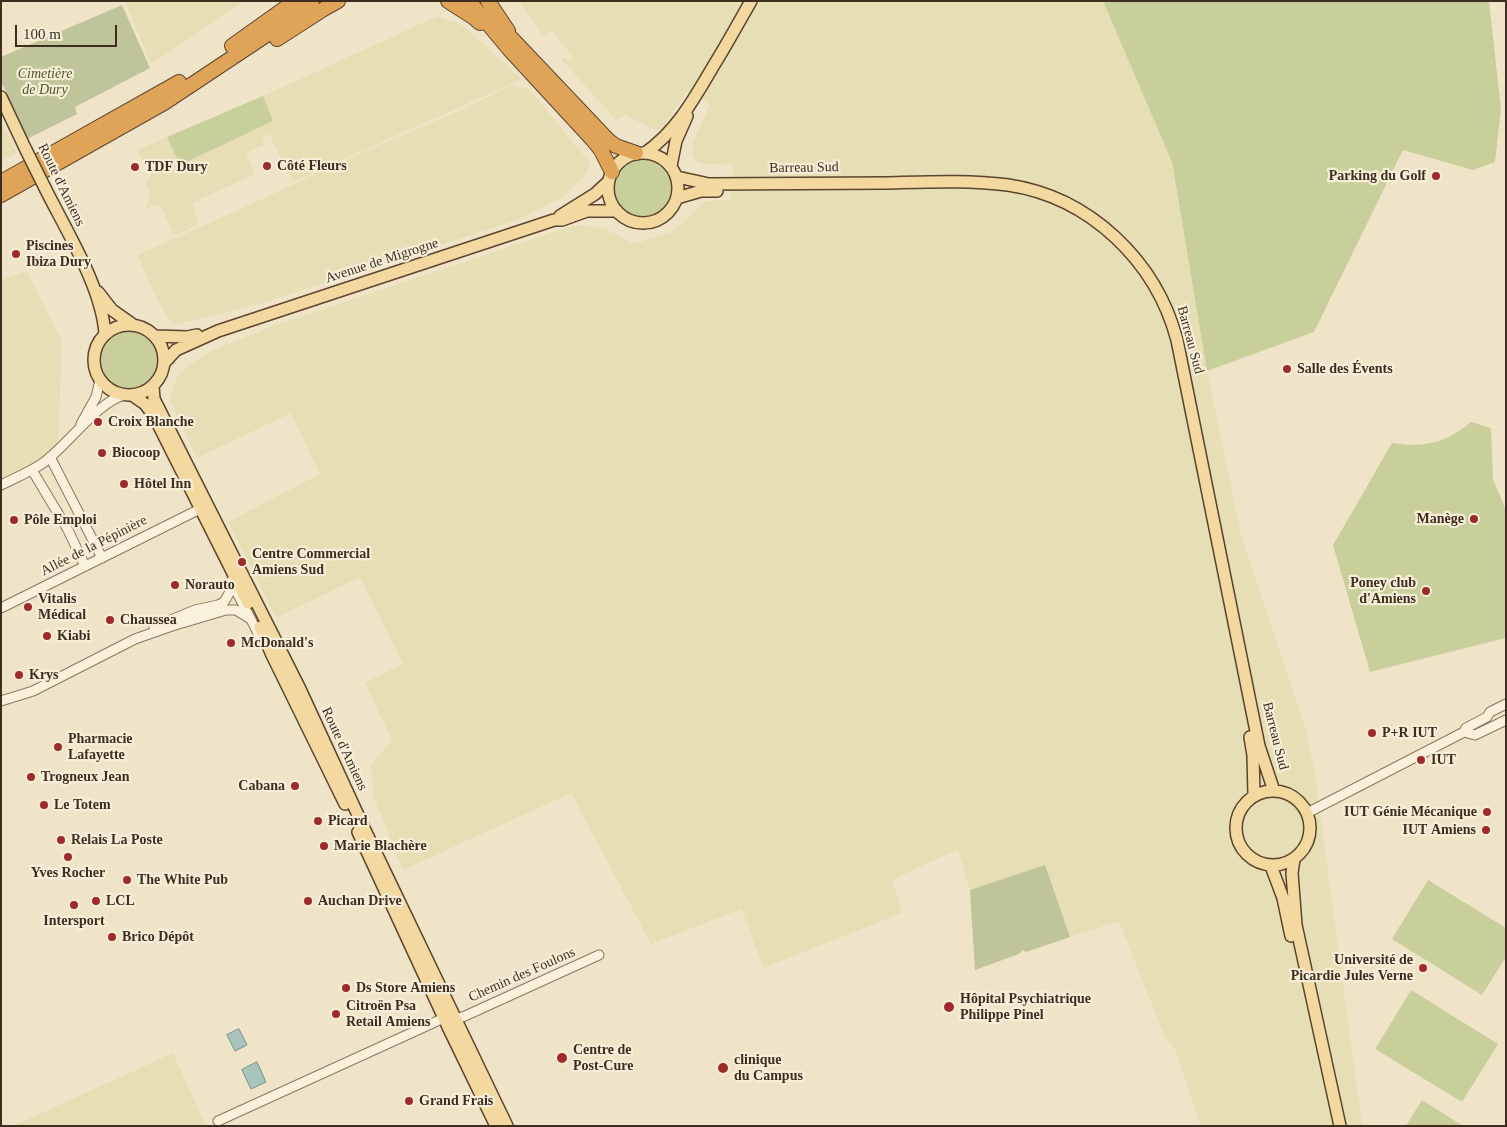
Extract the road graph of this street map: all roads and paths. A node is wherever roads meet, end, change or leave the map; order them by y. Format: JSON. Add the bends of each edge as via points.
{"nodes":[{"id":1,"x":295,"y":1,"type":"edge"},
{"id":2,"x":312,"y":1,"type":"edge"},
{"id":3,"x":338,"y":1,"type":"edge"},
{"id":4,"x":448,"y":1,"type":"edge"},
{"id":5,"x":469,"y":1,"type":"edge"},
{"id":6,"x":476,"y":1,"type":"edge"},
{"id":7,"x":488,"y":1,"type":"edge"},
{"id":8,"x":751,"y":1,"type":"edge"},
{"id":9,"x":511,"y":44,"type":"junction"},
{"id":10,"x":1,"y":97,"type":"edge"},
{"id":11,"x":170,"y":98,"type":"junction"},
{"id":12,"x":695,"y":98,"type":"junction"},
{"id":13,"x":641,"y":153,"type":"junction"},
{"id":14,"x":671,"y":166,"type":"junction"},
{"id":15,"x":610,"y":176,"type":"junction"},
{"id":16,"x":677,"y":178,"type":"junction"},
{"id":17,"x":1,"y":182,"type":"edge"},
{"id":18,"x":1,"y":195,"type":"edge"},
{"id":19,"x":677,"y":198,"type":"junction"},
{"id":20,"x":617,"y":211,"type":"junction"},
{"id":21,"x":554,"y":220,"type":"junction"},
{"id":22,"x":94,"y":286,"type":"junction"},
{"id":23,"x":132,"y":324,"type":"junction"},
{"id":24,"x":218,"y":331,"type":"junction"},
{"id":25,"x":105,"y":334,"type":"junction"},
{"id":26,"x":156,"y":336,"type":"junction"},
{"id":27,"x":165,"y":362,"type":"junction"},
{"id":28,"x":100,"y":380,"type":"junction"},
{"id":29,"x":153,"y":386,"type":"junction"},
{"id":30,"x":128,"y":395,"type":"junction"},
{"id":31,"x":69,"y":440,"type":"junction"},
{"id":32,"x":50,"y":458,"type":"junction"},
{"id":33,"x":32,"y":470,"type":"junction"},
{"id":34,"x":1,"y":485,"type":"edge"},
{"id":35,"x":200,"y":509,"type":"junction"},
{"id":36,"x":210,"y":530,"type":"junction"},
{"id":37,"x":102,"y":558,"type":"junction"},
{"id":38,"x":86,"y":566,"type":"junction"},
{"id":39,"x":232,"y":583,"type":"junction"},
{"id":40,"x":1,"y":608,"type":"edge"},
{"id":41,"x":249,"y":618,"type":"junction"},
{"id":42,"x":135,"y":639,"type":"junction"},
{"id":43,"x":272,"y":655,"type":"junction"},
{"id":44,"x":1,"y":701,"type":"edge"},
{"id":45,"x":1506,"y":704,"type":"edge"},
{"id":46,"x":1506,"y":720,"type":"edge"},
{"id":47,"x":1464,"y":732,"type":"junction"},
{"id":48,"x":1274,"y":791,"type":"junction"},
{"id":49,"x":1254,"y":795,"type":"junction"},
{"id":50,"x":1307,"y":813,"type":"junction"},
{"id":51,"x":1294,"y":859,"type":"junction"},
{"id":52,"x":1271,"y":866,"type":"junction"},
{"id":53,"x":599,"y":955,"type":"dead end"},
{"id":54,"x":444,"y":1018,"type":"junction"},
{"id":55,"x":456,"y":1019,"type":"junction"},
{"id":56,"x":218,"y":1121,"type":"dead end"},
{"id":57,"x":496,"y":1126,"type":"edge"},
{"id":58,"x":507,"y":1126,"type":"edge"},
{"id":59,"x":1333,"y":1126,"type":"edge"},
{"id":60,"x":1340,"y":1126,"type":"edge"}],
"edges":[{"from":1,"to":17,"type":"highway","via":[[167,89]]},
{"from":2,"to":11,"type":"highway","via":[[283,24]]},
{"from":3,"to":11,"type":"highway","via":[[202,85]]},
{"from":4,"to":9,"type":"highway"},
{"from":5,"to":9,"type":"highway"},
{"from":6,"to":9,"type":"highway"},
{"from":7,"to":9,"type":"highway"},
{"from":8,"to":12,"type":"main road"},
{"from":9,"to":13,"type":"highway","via":[[609,141]]},
{"from":9,"to":15,"type":"highway","via":[[596,145]]},
{"from":10,"to":22,"type":"main road","name":"Route d'Amiens","bridge":true},
{"from":11,"to":18,"type":"highway"},
{"from":12,"to":13,"type":"main road","via":[[656,145]]},
{"from":12,"to":14,"type":"main road","via":[[676,142]]},
{"from":13,"to":14,"type":"main road","via":[[659,156]]},
{"from":13,"to":15,"type":"main road","via":[[620,162]]},
{"from":14,"to":16,"type":"main road"},
{"from":15,"to":20,"type":"main road","via":[[610,200]]},
{"from":15,"to":21,"type":"main road","name":"Avenue de Migrogne","via":[[590,197]]},
{"from":16,"to":19,"type":"main road"},
{"from":16,"to":48,"type":"main road","name":"Barreau Sud","via":[[709,184],[924,182],[1008,185],[1075,208],[1112,234],[1132,253],[1166,306],[1177,340],[1259,746]]},
{"from":19,"to":20,"type":"main road","via":[[666,214],[652,222],[630,220]]},
{"from":19,"to":49,"type":"main road","name":"Barreau Sud","via":[[701,191],[981,188],[1019,192],[1051,202],[1088,221],[1119,246],[1155,294],[1174,345],[1248,725]]},
{"from":20,"to":21,"type":"main road","name":"Avenue de Migrogne","via":[[592,211]]},
{"from":21,"to":24,"type":"main road","name":"Avenue de Migrogne"},
{"from":22,"to":23,"type":"main road","name":"Route d'Amiens","via":[[112,310]]},
{"from":22,"to":25,"type":"main road","name":"Route d'Amiens"},
{"from":23,"to":25,"type":"main road","via":[[117,326]]},
{"from":23,"to":26,"type":"main road"},
{"from":24,"to":26,"type":"main road","name":"Avenue de Migrogne","via":[[187,337]]},
{"from":24,"to":27,"type":"main road","name":"Avenue de Migrogne","via":[[176,350]]},
{"from":25,"to":28,"type":"main road","via":[[94,356]]},
{"from":26,"to":27,"type":"main road","via":[[163,348]]},
{"from":27,"to":29,"type":"main road"},
{"from":28,"to":30,"type":"main road","via":[[111,390]]},
{"from":28,"to":31,"type":"street","via":[[96,397]]},
{"from":29,"to":30,"type":"main road","via":[[140,394]]},
{"from":29,"to":55,"type":"main road","name":"Route d'Amiens","via":[[154,399],[300,689]]},
{"from":30,"to":31,"type":"street","via":[[117,396]]},
{"from":30,"to":35,"type":"main road","name":"Route d'Amiens","via":[[145,404],[154,416]]},
{"from":31,"to":32,"type":"street"},
{"from":32,"to":33,"type":"street"},
{"from":32,"to":37,"type":"street"},
{"from":33,"to":34,"type":"street"},
{"from":33,"to":38,"type":"street"},
{"from":35,"to":36,"type":"main road","name":"Route d'Amiens"},
{"from":35,"to":37,"type":"street","name":"Allée de la Pépinière"},
{"from":36,"to":39,"type":"street","via":[[213,544]]},
{"from":36,"to":43,"type":"main road","name":"Route d'Amiens"},
{"from":37,"to":38,"type":"street","name":"Allée de la Pépinière"},
{"from":38,"to":40,"type":"street","name":"Allée de la Pépinière"},
{"from":39,"to":41,"type":"street"},
{"from":39,"to":42,"type":"street","via":[[224,602],[170,620]]},
{"from":41,"to":42,"type":"street","via":[[236,610],[219,611]]},
{"from":41,"to":43,"type":"street"},
{"from":42,"to":44,"type":"street","via":[[33,691]]},
{"from":43,"to":54,"type":"main road","name":"Route d'Amiens"},
{"from":45,"to":47,"type":"street"},
{"from":46,"to":47,"type":"street","via":[[1476,735]]},
{"from":47,"to":50,"type":"street"},
{"from":48,"to":49,"type":"main road"},
{"from":48,"to":50,"type":"main road","via":[[1296,800]]},
{"from":49,"to":52,"type":"main road","via":[[1236,819],[1236,833],[1248,855]]},
{"from":50,"to":51,"type":"main road","via":[[1309,836]]},
{"from":51,"to":52,"type":"main road"},
{"from":51,"to":60,"type":"main road","via":[[1296,925]]},
{"from":52,"to":59,"type":"main road","via":[[1283,898]]},
{"from":53,"to":55,"type":"street","name":"Chemin des Foulons"},
{"from":54,"to":55,"type":"street"},
{"from":54,"to":56,"type":"street"},
{"from":54,"to":57,"type":"main road","name":"Route d'Amiens"},
{"from":55,"to":58,"type":"main road","name":"Route d'Amiens"}]}
